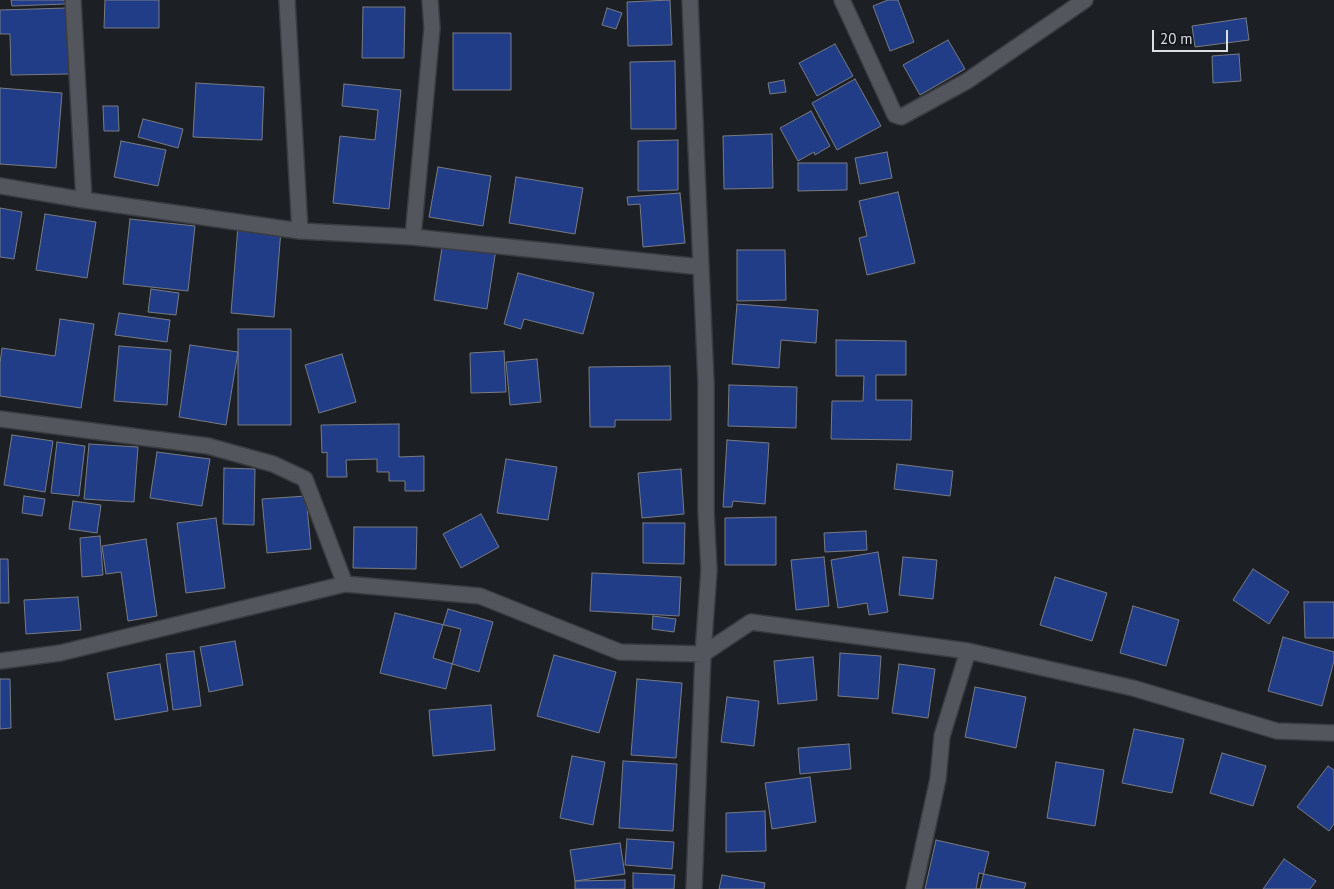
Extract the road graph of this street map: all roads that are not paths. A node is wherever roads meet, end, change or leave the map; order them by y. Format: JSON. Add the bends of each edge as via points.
{"nodes":[{"id":1,"x":73,"y":0,"type":"edge"},
{"id":2,"x":288,"y":0,"type":"edge"},
{"id":3,"x":430,"y":0,"type":"edge"},
{"id":4,"x":690,"y":0,"type":"edge"},
{"id":5,"x":842,"y":0,"type":"edge"},
{"id":6,"x":1085,"y":0,"type":"edge"},
{"id":7,"x":0,"y":186,"type":"edge"},
{"id":8,"x":84,"y":200,"type":"junction"},
{"id":9,"x":300,"y":231,"type":"junction"},
{"id":10,"x":413,"y":237,"type":"junction"},
{"id":11,"x":701,"y":267,"type":"junction"},
{"id":12,"x":0,"y":419,"type":"edge"},
{"id":13,"x":345,"y":584,"type":"junction"},
{"id":14,"x":968,"y":651,"type":"junction"},
{"id":15,"x":703,"y":654,"type":"junction"},
{"id":16,"x":0,"y":661,"type":"edge"},
{"id":17,"x":1334,"y":733,"type":"edge"},
{"id":18,"x":694,"y":889,"type":"edge"},
{"id":19,"x":914,"y":889,"type":"edge"}],
"edges":[{"from":1,"to":8,"type":"street"},
{"from":2,"to":9,"type":"street"},
{"from":3,"to":10,"type":"street","via":[[432,28]]},
{"from":4,"to":11,"type":"street"},
{"from":5,"to":6,"type":"street","via":[[895,115],[901,117],[967,81]]},
{"from":7,"to":8,"type":"street"},
{"from":8,"to":9,"type":"street"},
{"from":9,"to":10,"type":"street"},
{"from":10,"to":11,"type":"street"},
{"from":11,"to":15,"type":"street","via":[[709,570]]},
{"from":12,"to":13,"type":"street","via":[[208,446],[274,464],[305,479]]},
{"from":13,"to":15,"type":"street","via":[[480,596],[620,652]]},
{"from":13,"to":16,"type":"street","via":[[60,653]]},
{"from":14,"to":15,"type":"street","via":[[751,622]]},
{"from":14,"to":17,"type":"street","via":[[1133,688],[1277,731]]},
{"from":14,"to":19,"type":"street","via":[[942,736],[938,779]]},
{"from":15,"to":18,"type":"street"}]}
